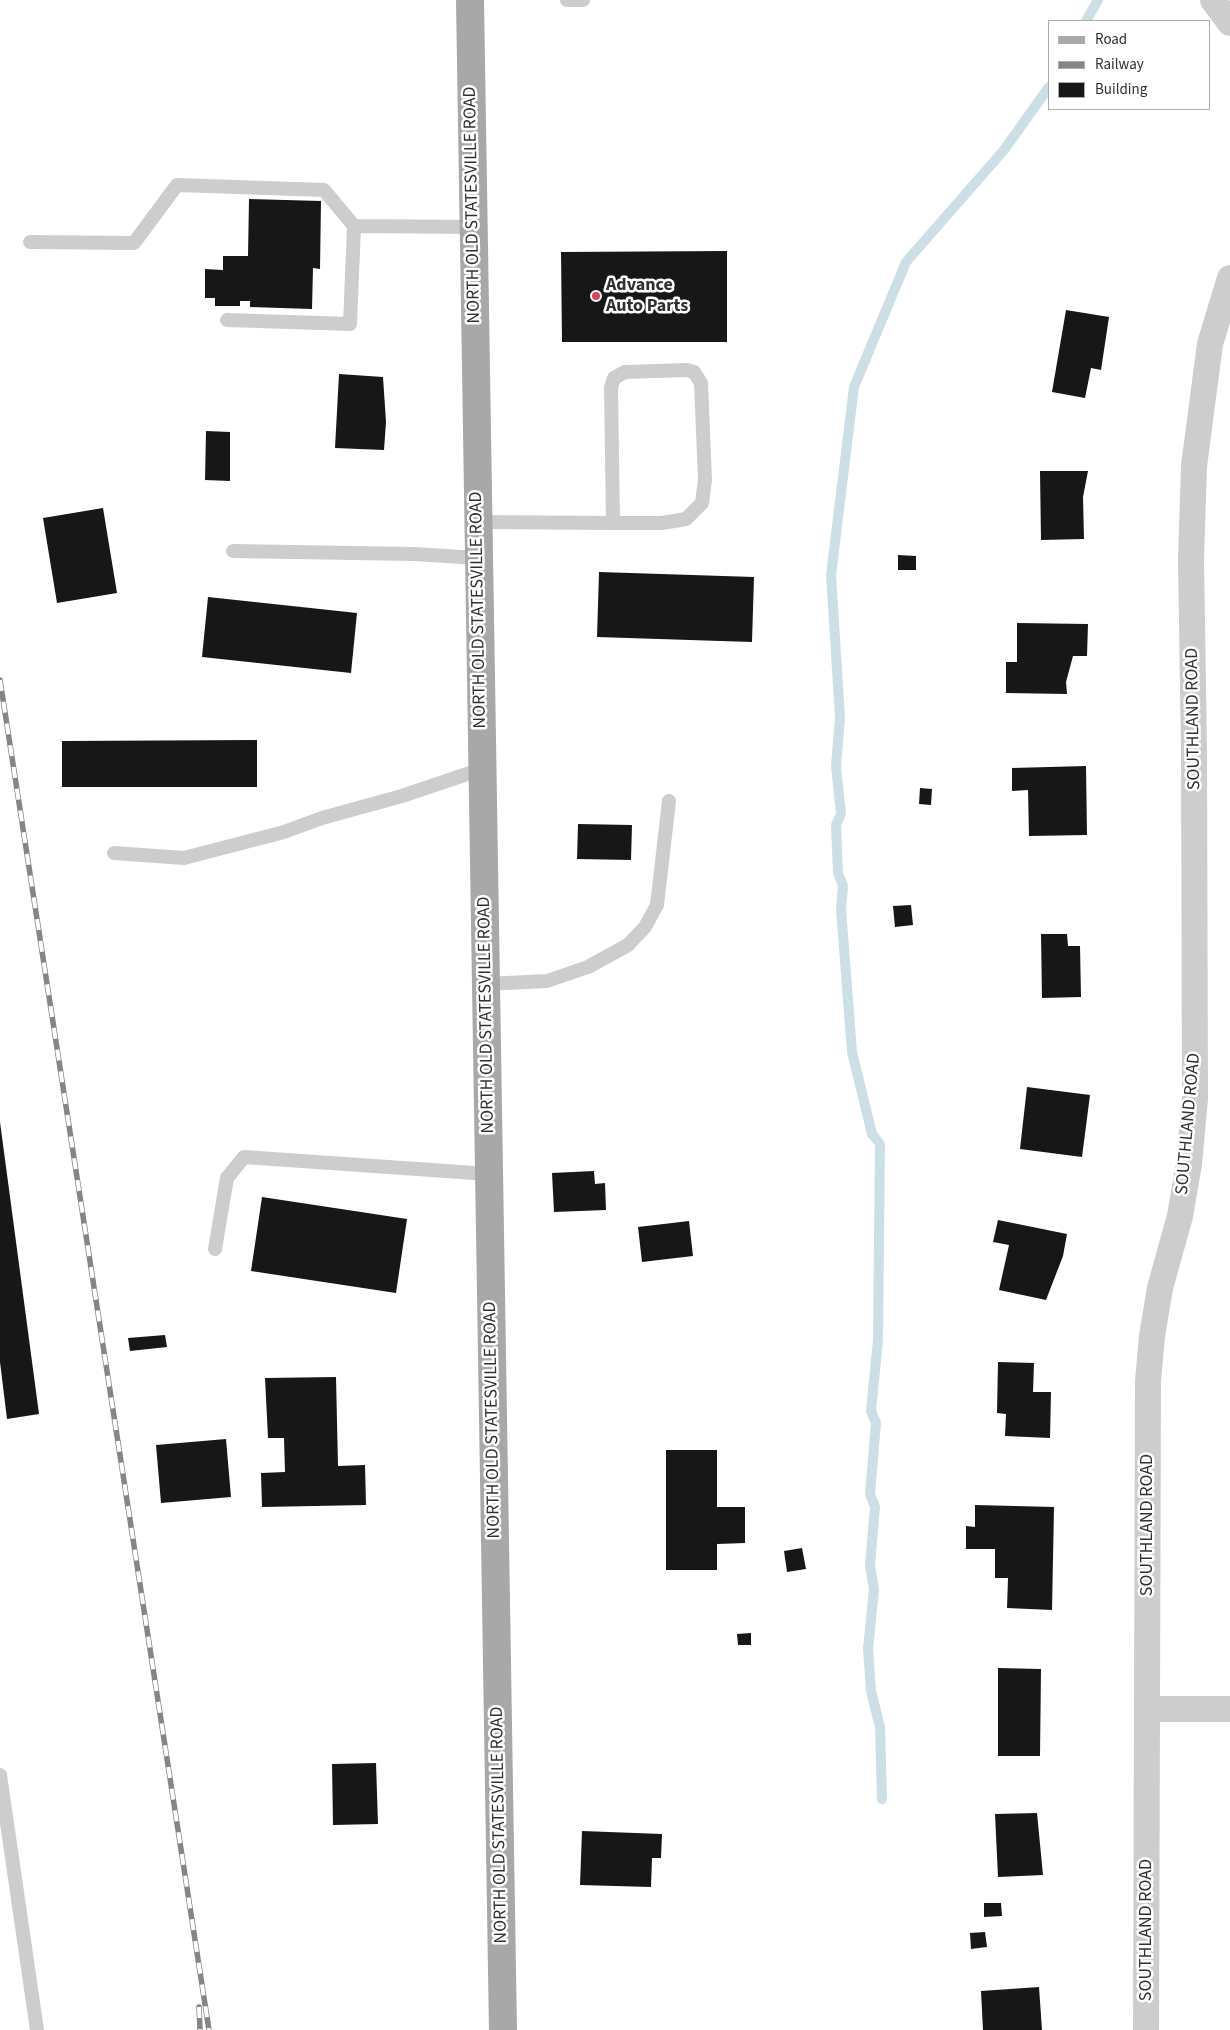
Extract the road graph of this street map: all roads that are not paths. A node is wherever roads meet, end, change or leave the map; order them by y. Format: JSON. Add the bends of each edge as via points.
{"nodes":[{"id":1,"x":470,"y":0,"type":"edge"},
{"id":2,"x":567,"y":0,"type":"edge"},
{"id":3,"x":583,"y":0,"type":"edge"},
{"id":4,"x":1214,"y":0,"type":"edge"},
{"id":5,"x":1230,"y":23,"type":"edge"},
{"id":6,"x":354,"y":226,"type":"junction"},
{"id":7,"x":474,"y":227,"type":"junction"},
{"id":8,"x":30,"y":242,"type":"dead end"},
{"id":9,"x":1230,"y":278,"type":"edge"},
{"id":10,"x":227,"y":320,"type":"dead end"},
{"id":11,"x":478,"y":522,"type":"junction"},
{"id":12,"x":613,"y":523,"type":"junction"},
{"id":13,"x":233,"y":551,"type":"dead end"},
{"id":14,"x":478,"y":558,"type":"junction"},
{"id":15,"x":482,"y":769,"type":"junction"},
{"id":16,"x":670,"y":801,"type":"dead end"},
{"id":17,"x":114,"y":853,"type":"dead end"},
{"id":18,"x":486,"y":984,"type":"junction"},
{"id":19,"x":489,"y":1174,"type":"junction"},
{"id":20,"x":216,"y":1249,"type":"dead end"},
{"id":21,"x":1147,"y":1709,"type":"junction"},
{"id":22,"x":1230,"y":1709,"type":"edge"},
{"id":23,"x":0,"y":1774,"type":"edge"},
{"id":24,"x":37,"y":2030,"type":"edge"},
{"id":25,"x":503,"y":2030,"type":"edge"},
{"id":26,"x":1146,"y":2030,"type":"edge"}],
"edges":[{"from":1,"to":7,"type":"main road","name":"NORTH OLD STATESVILLE ROAD"},
{"from":2,"to":3,"type":"lane"},
{"from":4,"to":5,"type":"street"},
{"from":6,"to":7,"type":"lane"},
{"from":6,"to":8,"type":"lane","via":[[324,190],[177,185],[134,243]]},
{"from":6,"to":10,"type":"lane","via":[[350,324]]},
{"from":7,"to":11,"type":"main road","name":"NORTH OLD STATESVILLE ROAD"},
{"from":9,"to":21,"type":"street","name":"SOUTHLAND ROAD","via":[[1210,344],[1194,466],[1191,559],[1195,1099],[1186,1181],[1160,1288],[1148,1381]]},
{"from":11,"to":12,"type":"lane"},
{"from":11,"to":14,"type":"main road","name":"NORTH OLD STATESVILLE ROAD"},
{"from":12,"to":12,"type":"lane","via":[[611,388],[614,378],[625,372],[694,372],[701,383],[705,480],[702,504],[686,519],[662,523]]},
{"from":13,"to":14,"type":"lane"},
{"from":14,"to":15,"type":"main road","name":"NORTH OLD STATESVILLE ROAD"},
{"from":15,"to":17,"type":"lane","via":[[284,832],[184,858]]},
{"from":15,"to":18,"type":"main road","name":"NORTH OLD STATESVILLE ROAD"},
{"from":16,"to":18,"type":"lane","via":[[657,905],[645,927],[628,945],[588,967],[548,981]]},
{"from":18,"to":19,"type":"main road","name":"NORTH OLD STATESVILLE ROAD"},
{"from":19,"to":20,"type":"lane","via":[[244,1157],[227,1178]]},
{"from":19,"to":25,"type":"main road","name":"NORTH OLD STATESVILLE ROAD"},
{"from":21,"to":22,"type":"street"},
{"from":21,"to":26,"type":"street","name":"SOUTHLAND ROAD"},
{"from":23,"to":24,"type":"lane"}]}
